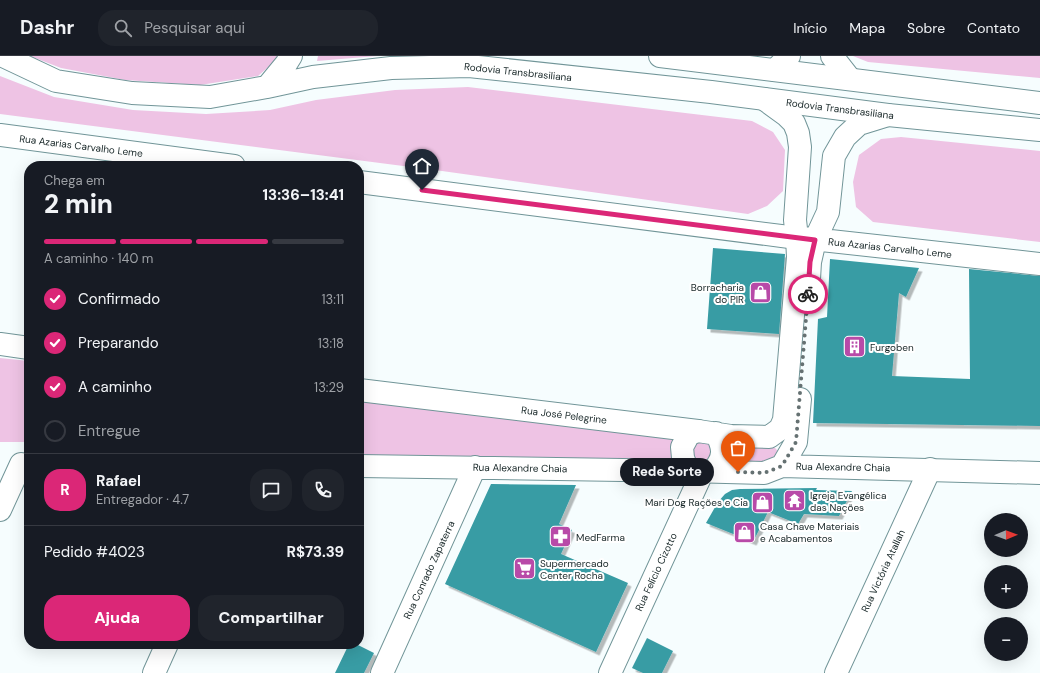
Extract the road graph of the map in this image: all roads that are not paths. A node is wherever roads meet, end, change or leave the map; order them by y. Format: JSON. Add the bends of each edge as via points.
{"nodes":[{"id":1,"x":5,"y":56,"type":"edge"},
{"id":2,"x":291,"y":56,"type":"edge"},
{"id":3,"x":660,"y":56,"type":"edge"},
{"id":4,"x":832,"y":56,"type":"edge"},
{"id":5,"x":782,"y":63,"type":"edge"},
{"id":6,"x":850,"y":79,"type":"junction"},
{"id":7,"x":267,"y":87,"type":"junction"},
{"id":8,"x":764,"y":99,"type":"junction"},
{"id":9,"x":1040,"y":103,"type":"edge"},
{"id":10,"x":888,"y":115,"type":"junction"},
{"id":11,"x":1040,"y":130,"type":"edge"},
{"id":12,"x":0,"y":136,"type":"edge"},
{"id":13,"x":195,"y":161,"type":"edge"},
{"id":14,"x":364,"y":183,"type":"edge"},
{"id":15,"x":806,"y":239,"type":"junction"},
{"id":16,"x":1040,"y":264,"type":"edge"},
{"id":17,"x":0,"y":344,"type":"edge"},
{"id":18,"x":24,"y":347,"type":"edge"},
{"id":19,"x":364,"y":391,"type":"edge"},
{"id":20,"x":707,"y":432,"type":"junction"},
{"id":21,"x":17,"y":464,"type":"edge"},
{"id":22,"x":364,"y":466,"type":"edge"},
{"id":23,"x":782,"y":466,"type":"junction"},
{"id":24,"x":476,"y":467,"type":"junction"},
{"id":25,"x":930,"y":469,"type":"junction"},
{"id":26,"x":701,"y":471,"type":"junction"},
{"id":27,"x":1040,"y":473,"type":"edge"},
{"id":28,"x":0,"y":510,"type":"edge"},
{"id":29,"x":165,"y":649,"type":"edge"},
{"id":30,"x":154,"y":673,"type":"edge"},
{"id":31,"x":382,"y":673,"type":"edge"},
{"id":32,"x":610,"y":673,"type":"edge"},
{"id":33,"x":836,"y":673,"type":"edge"}],
"edges":[{"from":1,"to":7,"type":"main road","name":"Rodovia Transbrasiliana","via":[[56,81],[132,94],[210,97]]},
{"from":2,"to":7,"type":"main road"},
{"from":3,"to":5,"type":"main road"},
{"from":4,"to":6,"type":"main road"},
{"from":5,"to":6,"type":"main road"},
{"from":6,"to":9,"type":"main road"},
{"from":7,"to":8,"type":"main road","name":"Rodovia Transbrasiliana","via":[[313,77],[391,68],[469,66]]},
{"from":8,"to":10,"type":"main road","name":"Rodovia Transbrasiliana"},
{"from":8,"to":15,"type":"main road","via":[[786,115],[794,123],[798,133],[800,147],[794,220]]},
{"from":10,"to":11,"type":"main road","name":"Rodovia Transbrasiliana"},
{"from":10,"to":15,"type":"main road","via":[[859,124],[845,137],[834,156],[828,212]]},
{"from":12,"to":13,"type":"main road","name":"Rua Azarias Carvalho Leme"},
{"from":14,"to":15,"type":"main road","name":"Rua Azarias Carvalho Leme"},
{"from":15,"to":16,"type":"main road","name":"Rua Azarias Carvalho Leme"},
{"from":15,"to":20,"type":"main road","name":"Rua José Pelegrine","via":[[798,258],[784,420],[780,429],[769,436],[731,436]]},
{"from":15,"to":23,"type":"main road","via":[[810,262],[796,442]]},
{"from":17,"to":18,"type":"main road"},
{"from":19,"to":20,"type":"main road","name":"Rua José Pelegrine"},
{"from":20,"to":26,"type":"main road","via":[[721,443],[722,457]]},
{"from":20,"to":26,"type":"main road","via":[[688,436],[682,447],[683,458]]},
{"from":21,"to":28,"type":"main road"},
{"from":22,"to":24,"type":"main road","name":"Rua Alexandre Chaia"},
{"from":23,"to":25,"type":"main road","name":"Rua Alexandre Chaia"},
{"from":23,"to":26,"type":"main road","name":"Rua Alexandre Chaia","via":[[764,473]]},
{"from":24,"to":26,"type":"main road","name":"Rua Alexandre Chaia"},
{"from":24,"to":31,"type":"main road","name":"Rua Conrado Zapaterra"},
{"from":25,"to":27,"type":"main road","name":"Rua Alexandre Chaia"},
{"from":25,"to":33,"type":"main road","name":"Rua Victória Atallah"},
{"from":26,"to":32,"type":"main road","name":"Rua Felício Cizotto"},
{"from":29,"to":30,"type":"main road"}]}
